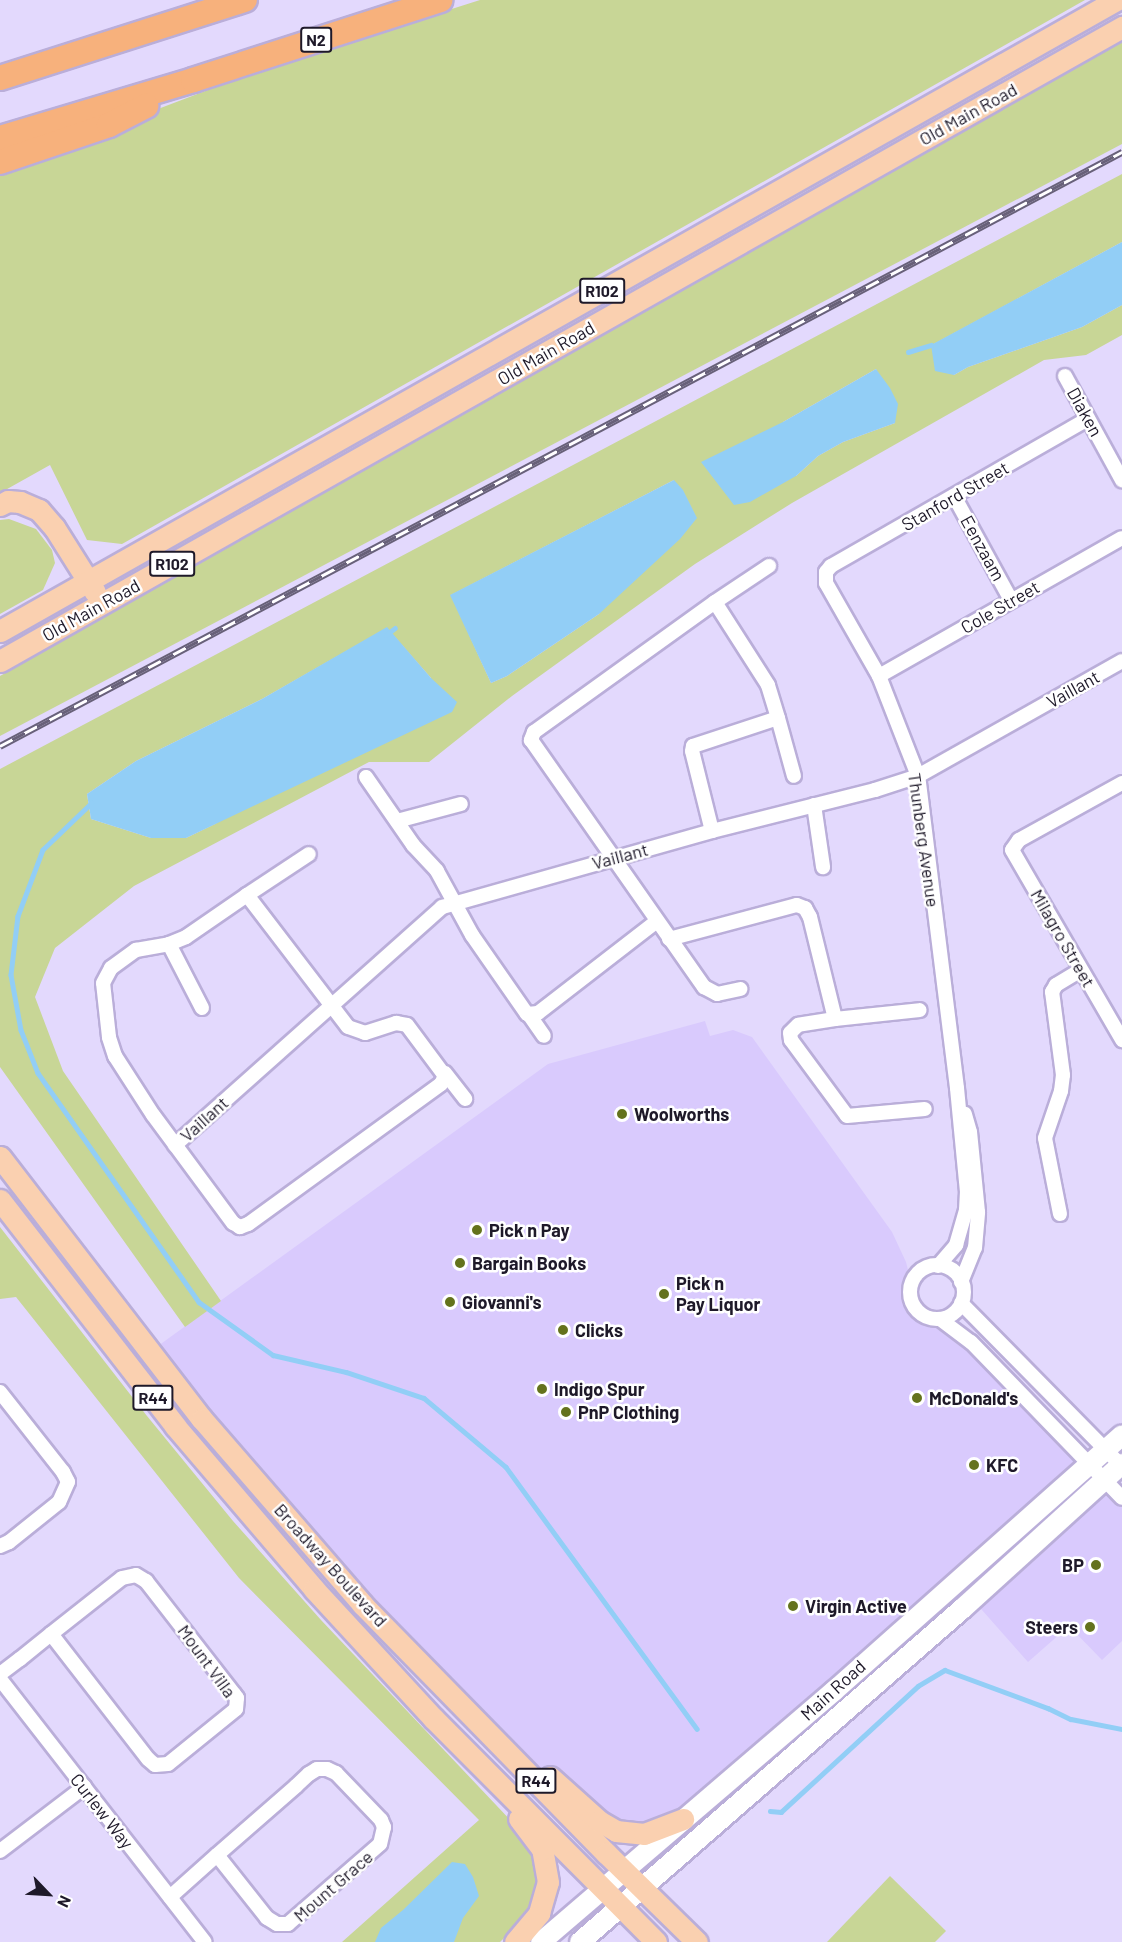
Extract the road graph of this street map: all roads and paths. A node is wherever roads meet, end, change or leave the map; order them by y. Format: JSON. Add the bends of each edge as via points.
{"nodes":[{"id":1,"x":245,"y":0,"type":"edge"},
{"id":2,"x":440,"y":0,"type":"edge"},
{"id":3,"x":1116,"y":0,"type":"edge"},
{"id":4,"x":217,"y":9,"type":"junction"},
{"id":5,"x":1122,"y":27,"type":"edge"},
{"id":6,"x":0,"y":60,"type":"edge"},
{"id":7,"x":0,"y":78,"type":"edge"},
{"id":8,"x":193,"y":80,"type":"junction"},
{"id":9,"x":0,"y":138,"type":"edge"},
{"id":10,"x":0,"y":162,"type":"edge"},
{"id":11,"x":1065,"y":376,"type":"dead end"},
{"id":12,"x":1088,"y":419,"type":"junction"},
{"id":13,"x":1122,"y":480,"type":"edge"},
{"id":14,"x":954,"y":496,"type":"junction"},
{"id":15,"x":0,"y":505,"type":"edge"},
{"id":16,"x":1122,"y":538,"type":"edge"},
{"id":17,"x":769,"y":566,"type":"dead end"},
{"id":18,"x":825,"y":575,"type":"joint"},
{"id":19,"x":88,"y":581,"type":"junction"},
{"id":20,"x":1011,"y":600,"type":"junction"},
{"id":21,"x":715,"y":602,"type":"junction"},
{"id":22,"x":102,"y":603,"type":"junction"},
{"id":23,"x":0,"y":631,"type":"edge"},
{"id":24,"x":0,"y":661,"type":"edge"},
{"id":25,"x":1122,"y":661,"type":"edge"},
{"id":26,"x":879,"y":676,"type":"junction"},
{"id":27,"x":778,"y":718,"type":"junction"},
{"id":28,"x":794,"y":776,"type":"dead end"},
{"id":29,"x":918,"y":776,"type":"junction"},
{"id":30,"x":366,"y":777,"type":"dead end"},
{"id":31,"x":1122,"y":783,"type":"edge"},
{"id":32,"x":460,"y":804,"type":"dead end"},
{"id":33,"x":814,"y":805,"type":"junction"},
{"id":34,"x":397,"y":821,"type":"junction"},
{"id":35,"x":712,"y":831,"type":"junction"},
{"id":36,"x":309,"y":854,"type":"dead end"},
{"id":37,"x":614,"y":857,"type":"junction"},
{"id":38,"x":823,"y":867,"type":"dead end"},
{"id":39,"x":247,"y":895,"type":"junction"},
{"id":40,"x":453,"y":903,"type":"junction"},
{"id":41,"x":657,"y":921,"type":"junction"},
{"id":42,"x":669,"y":939,"type":"junction"},
{"id":43,"x":169,"y":944,"type":"junction"},
{"id":44,"x":1081,"y":970,"type":"junction"},
{"id":45,"x":740,"y":989,"type":"dead end"},
{"id":46,"x":329,"y":1006,"type":"junction"},
{"id":47,"x":202,"y":1008,"type":"dead end"},
{"id":48,"x":920,"y":1010,"type":"dead end"},
{"id":49,"x":530,"y":1016,"type":"junction"},
{"id":50,"x":835,"y":1019,"type":"junction"},
{"id":51,"x":544,"y":1036,"type":"dead end"},
{"id":52,"x":1122,"y":1040,"type":"edge"},
{"id":53,"x":445,"y":1073,"type":"junction"},
{"id":54,"x":465,"y":1099,"type":"dead end"},
{"id":55,"x":926,"y":1109,"type":"dead end"},
{"id":56,"x":175,"y":1145,"type":"junction"},
{"id":57,"x":0,"y":1157,"type":"edge"},
{"id":58,"x":964,"y":1160,"type":"junction"},
{"id":59,"x":0,"y":1200,"type":"edge"},
{"id":60,"x":1060,"y":1214,"type":"dead end"},
{"id":61,"x":938,"y":1266,"type":"junction"},
{"id":62,"x":961,"y":1282,"type":"junction"},
{"id":63,"x":961,"y":1303,"type":"junction"},
{"id":64,"x":940,"y":1319,"type":"junction"},
{"id":65,"x":0,"y":1392,"type":"edge"},
{"id":66,"x":1122,"y":1435,"type":"edge"},
{"id":67,"x":1106,"y":1450,"type":"junction"},
{"id":68,"x":1122,"y":1465,"type":"edge"},
{"id":69,"x":1089,"y":1466,"type":"junction"},
{"id":70,"x":1104,"y":1480,"type":"junction"},
{"id":71,"x":1122,"y":1498,"type":"edge"},
{"id":72,"x":0,"y":1546,"type":"edge"},
{"id":73,"x":51,"y":1634,"type":"junction"},
{"id":74,"x":0,"y":1674,"type":"edge"},
{"id":75,"x":0,"y":1679,"type":"edge"},
{"id":76,"x":449,"y":1691,"type":"junction"},
{"id":77,"x":433,"y":1718,"type":"junction"},
{"id":78,"x":84,"y":1786,"type":"junction"},
{"id":79,"x":683,"y":1819,"type":"junction"},
{"id":80,"x":0,"y":1851,"type":"edge"},
{"id":81,"x":217,"y":1855,"type":"junction"},
{"id":82,"x":624,"y":1870,"type":"junction"},
{"id":83,"x":604,"y":1888,"type":"junction"},
{"id":84,"x":642,"y":1889,"type":"junction"},
{"id":85,"x":170,"y":1897,"type":"junction"},
{"id":86,"x":622,"y":1907,"type":"junction"},
{"id":87,"x":205,"y":1942,"type":"edge"},
{"id":88,"x":515,"y":1942,"type":"edge"},
{"id":89,"x":541,"y":1942,"type":"edge"},
{"id":90,"x":580,"y":1942,"type":"edge"},
{"id":91,"x":656,"y":1942,"type":"edge"},
{"id":92,"x":697,"y":1942,"type":"edge"}],
"edges":[{"from":1,"to":4,"type":"highway"},
{"from":2,"to":8,"type":"highway","number":"N2"},
{"from":3,"to":19,"type":"main road","name":"Old Main Road","number":"R102"},
{"from":4,"to":6,"type":"highway","via":[[158,14]]},
{"from":4,"to":7,"type":"highway"},
{"from":5,"to":22,"type":"main road","name":"Old Main Road","number":"R102"},
{"from":8,"to":9,"type":"highway","number":"N2"},
{"from":8,"to":10,"type":"highway","via":[[109,125]]},
{"from":11,"to":12,"type":"street","name":"Diaken"},
{"from":12,"to":13,"type":"street","name":"Diaken"},
{"from":12,"to":14,"type":"street","name":"Stanford Street"},
{"from":14,"to":18,"type":"street","name":"Stanford Street","via":[[831,566]]},
{"from":14,"to":20,"type":"street","name":"Eenzaam"},
{"from":15,"to":19,"type":"main road","via":[[20,502],[39,510]]},
{"from":16,"to":20,"type":"street","name":"Cole Street"},
{"from":17,"to":21,"type":"street"},
{"from":18,"to":26,"type":"street","name":"Thunberg Avenue"},
{"from":19,"to":22,"type":"main road"},
{"from":19,"to":23,"type":"main road","name":"Old Main Road","number":"R102"},
{"from":20,"to":26,"type":"street","name":"Cole Street"},
{"from":21,"to":27,"type":"street","via":[[768,686]]},
{"from":21,"to":37,"type":"street","via":[[531,736],[531,744]]},
{"from":22,"to":24,"type":"main road","name":"Old Main Road","number":"R102"},
{"from":25,"to":29,"type":"street","name":"Vaillant"},
{"from":26,"to":29,"type":"street","name":"Thunberg Avenue"},
{"from":27,"to":28,"type":"street"},
{"from":27,"to":35,"type":"street","via":[[693,746]]},
{"from":29,"to":33,"type":"street","name":"Vaillant"},
{"from":29,"to":58,"type":"street","name":"Thunberg Avenue","via":[[957,1088],[970,1132]]},
{"from":30,"to":34,"type":"street"},
{"from":31,"to":44,"type":"street","name":"Milagro Street","via":[[1014,844],[1013,852]]},
{"from":32,"to":34,"type":"street"},
{"from":33,"to":35,"type":"street","name":"Vaillant"},
{"from":33,"to":38,"type":"street"},
{"from":34,"to":40,"type":"street","via":[[437,871]]},
{"from":35,"to":37,"type":"street","name":"Vaillant"},
{"from":36,"to":39,"type":"street"},
{"from":37,"to":40,"type":"street","name":"Vaillant"},
{"from":37,"to":41,"type":"street"},
{"from":39,"to":43,"type":"street","via":[[186,937]]},
{"from":39,"to":46,"type":"street"},
{"from":40,"to":46,"type":"street","name":"Vaillant","via":[[439,910]]},
{"from":40,"to":49,"type":"street"},
{"from":41,"to":42,"type":"street"},
{"from":41,"to":49,"type":"street"},
{"from":42,"to":45,"type":"street","via":[[709,991],[722,994]]},
{"from":42,"to":50,"type":"street","via":[[801,906],[810,916]]},
{"from":43,"to":47,"type":"street"},
{"from":43,"to":56,"type":"street","via":[[144,947],[119,962],[105,977],[104,990],[115,1056]]},
{"from":44,"to":52,"type":"street","name":"Milagro Street"},
{"from":44,"to":60,"type":"street","via":[[1056,985],[1052,992],[1063,1075],[1045,1138]]},
{"from":46,"to":53,"type":"street","via":[[356,1032],[372,1032],[396,1023],[407,1025]]},
{"from":46,"to":56,"type":"street","name":"Vaillant"},
{"from":48,"to":50,"type":"street"},
{"from":49,"to":51,"type":"street"},
{"from":50,"to":55,"type":"street","via":[[798,1025],[790,1037],[844,1113],[855,1117]]},
{"from":53,"to":54,"type":"street"},
{"from":53,"to":56,"type":"street","via":[[441,1084],[243,1227],[233,1223]]},
{"from":57,"to":76,"type":"main road","name":"Broadway Boulevard","number":"R44","via":[[202,1419],[362,1604]]},
{"from":58,"to":61,"type":"street","name":"Thunberg Avenue","via":[[960,1194],[966,1210],[956,1245]]},
{"from":58,"to":62,"type":"street","name":"Thunberg Avenue","via":[[977,1231],[972,1259]]},
{"from":59,"to":77,"type":"main road","name":"Broadway Boulevard","number":"R44","via":[[175,1426],[314,1589]]},
{"from":61,"to":62,"type":"street","via":[[952,1271]]},
{"from":61,"to":64,"type":"street","via":[[917,1274],[910,1298],[918,1312]]},
{"from":62,"to":63,"type":"street"},
{"from":63,"to":64,"type":"street","via":[[952,1314]]},
{"from":63,"to":67,"type":"street"},
{"from":64,"to":69,"type":"street","via":[[971,1342]]},
{"from":65,"to":72,"type":"street","via":[[68,1482],[59,1502]]},
{"from":66,"to":67,"type":"main road","name":"Main Road"},
{"from":67,"to":68,"type":"street"},
{"from":67,"to":69,"type":"main road","name":"Main Road"},
{"from":68,"to":70,"type":"main road","name":"Main Road"},
{"from":69,"to":70,"type":"street"},
{"from":69,"to":79,"type":"main road","name":"Main Road"},
{"from":70,"to":71,"type":"street"},
{"from":70,"to":84,"type":"main road","name":"Main Road"},
{"from":73,"to":73,"type":"street","name":"Mount Villa","via":[[122,1578],[141,1577],[237,1698],[236,1710],[168,1764],[156,1765]]},
{"from":73,"to":74,"type":"street","name":"Mount Villa"},
{"from":75,"to":78,"type":"street","name":"Curlew Way"},
{"from":76,"to":79,"type":"main road","via":[[607,1827],[627,1834],[645,1834]]},
{"from":76,"to":82,"type":"main road","name":"Broadway Boulevard","number":"R44"},
{"from":77,"to":83,"type":"main road","name":"Broadway Boulevard","number":"R44"},
{"from":77,"to":88,"type":"main road","via":[[542,1849],[547,1867],[546,1897],[534,1922]]},
{"from":78,"to":80,"type":"street"},
{"from":78,"to":85,"type":"street","name":"Curlew Way"},
{"from":79,"to":82,"type":"main road","name":"Main Road"},
{"from":81,"to":81,"type":"street","name":"Mount Grace","via":[[317,1769],[327,1768],[336,1773],[384,1827],[380,1844],[288,1924],[277,1924],[267,1918]]},
{"from":81,"to":85,"type":"street","name":"Mount Grace"},
{"from":82,"to":83,"type":"main road","name":"Main Road"},
{"from":82,"to":84,"type":"main road","name":"Broadway Boulevard","number":"R44"},
{"from":83,"to":86,"type":"main road","name":"Broadway Boulevard","number":"R44"},
{"from":83,"to":89,"type":"main road","name":"Main Road"},
{"from":84,"to":86,"type":"main road","name":"Main Road"},
{"from":84,"to":92,"type":"main road","name":"Broadway Boulevard","number":"R44"},
{"from":85,"to":87,"type":"street","name":"Curlew Way"},
{"from":86,"to":90,"type":"main road","name":"Main Road"},
{"from":86,"to":91,"type":"main road","name":"Broadway Boulevard","number":"R44"}]}
